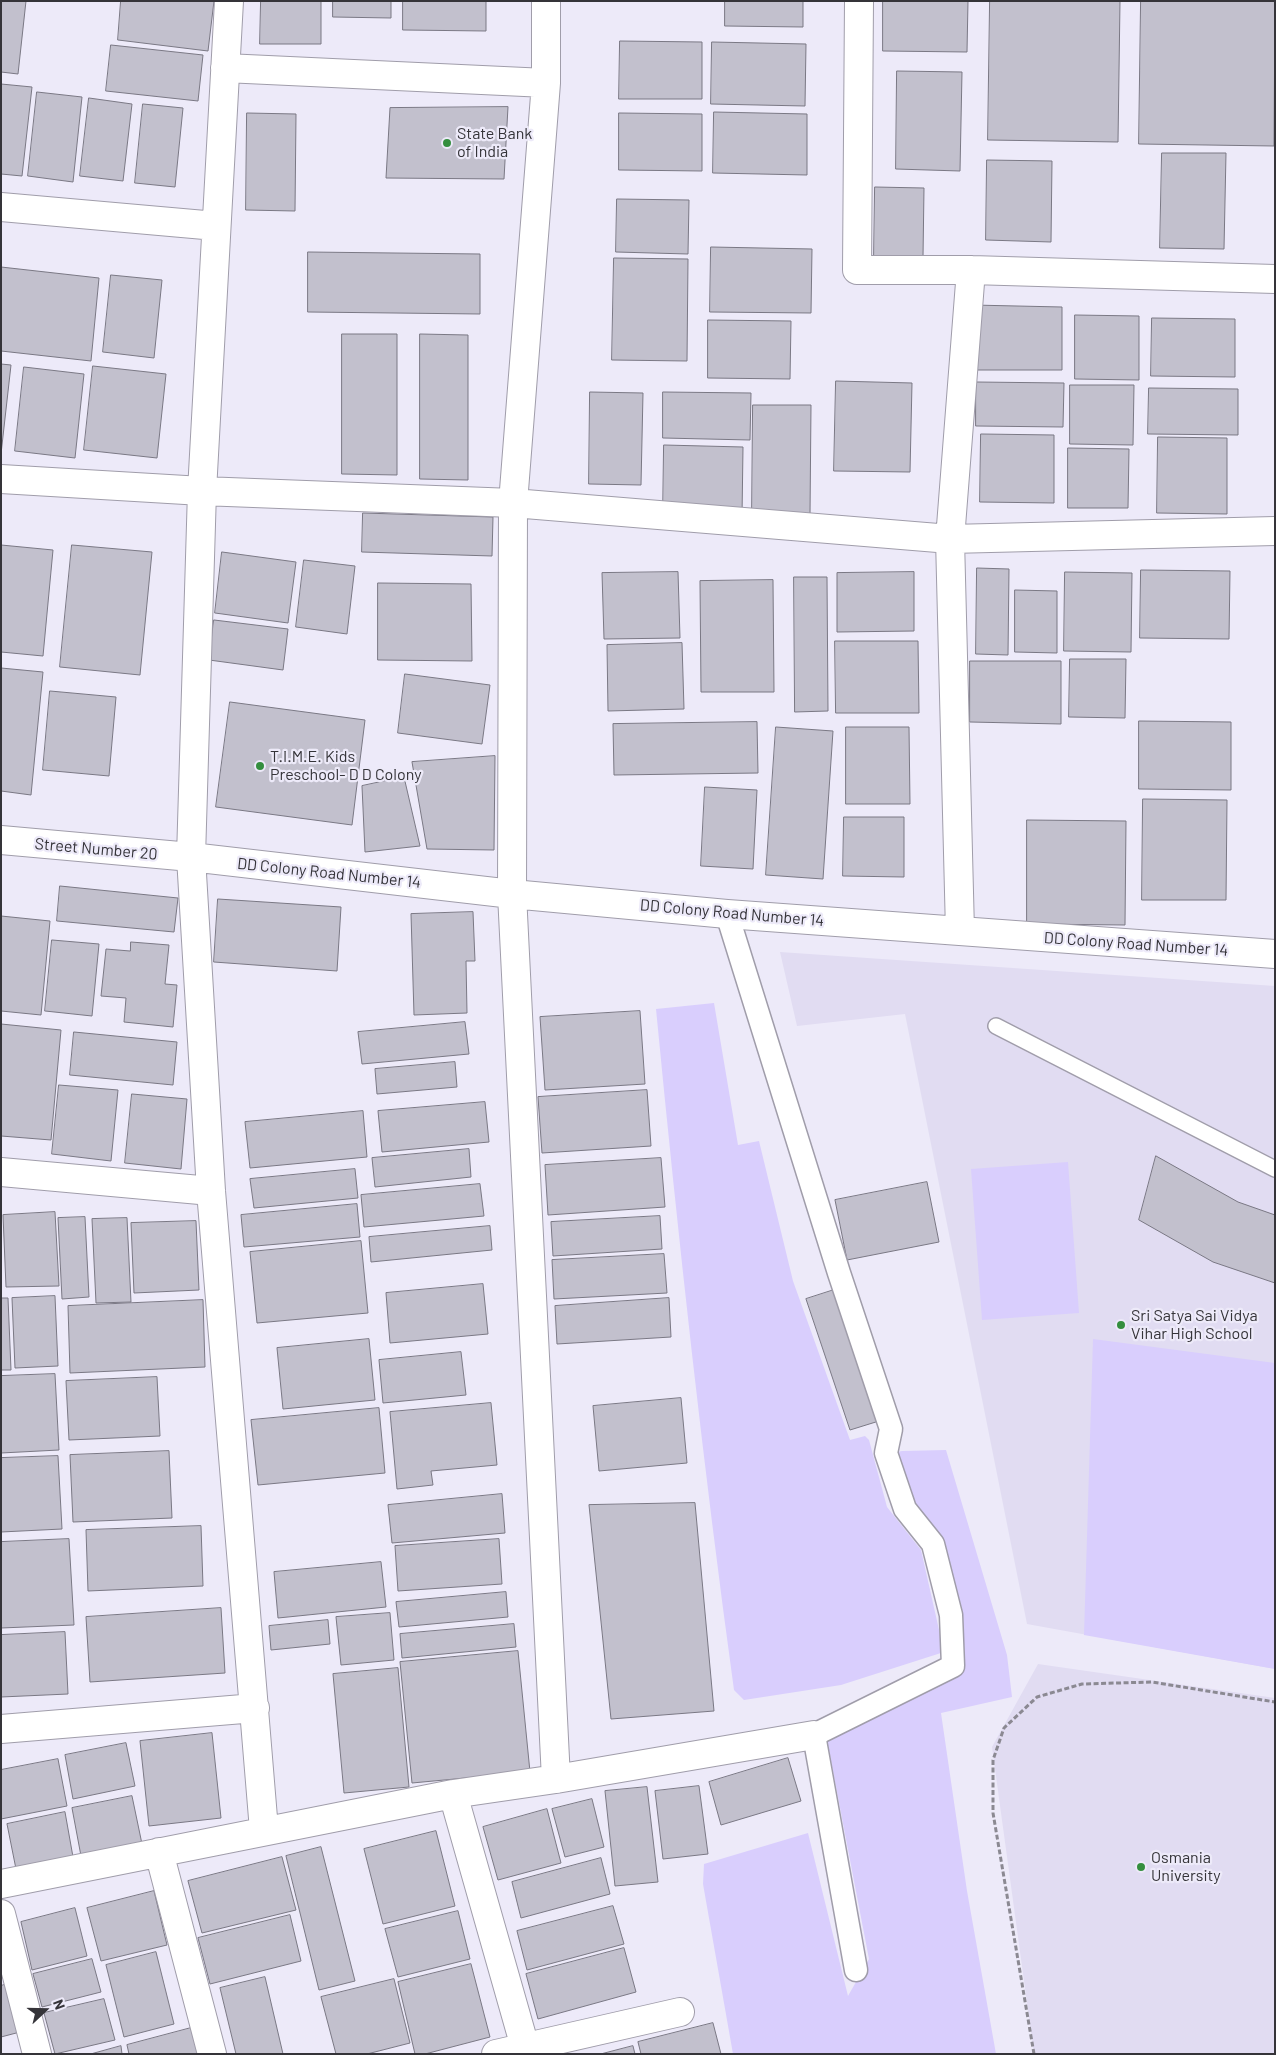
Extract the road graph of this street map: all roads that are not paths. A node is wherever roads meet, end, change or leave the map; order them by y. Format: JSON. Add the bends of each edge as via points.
{"nodes":[{"id":1,"x":229,"y":1,"type":"edge"},
{"id":2,"x":546,"y":1,"type":"edge"},
{"id":3,"x":859,"y":1,"type":"edge"},
{"id":4,"x":226,"y":68,"type":"junction"},
{"id":5,"x":546,"y":84,"type":"junction"},
{"id":6,"x":1,"y":207,"type":"edge"},
{"id":7,"x":216,"y":226,"type":"junction"},
{"id":8,"x":971,"y":270,"type":"junction"},
{"id":9,"x":1275,"y":280,"type":"edge"},
{"id":10,"x":1,"y":479,"type":"edge"},
{"id":11,"x":202,"y":491,"type":"junction"},
{"id":12,"x":513,"y":503,"type":"junction"},
{"id":13,"x":1275,"y":531,"type":"edge"},
{"id":14,"x":950,"y":539,"type":"junction"},
{"id":15,"x":1,"y":840,"type":"edge"},
{"id":16,"x":191,"y":858,"type":"junction"},
{"id":17,"x":512,"y":894,"type":"junction"},
{"id":18,"x":727,"y":914,"type":"junction"},
{"id":19,"x":960,"y":931,"type":"junction"},
{"id":20,"x":1275,"y":954,"type":"edge"},
{"id":21,"x":996,"y":1026,"type":"dead end"},
{"id":22,"x":1275,"y":1170,"type":"edge"},
{"id":23,"x":1,"y":1172,"type":"edge"},
{"id":24,"x":211,"y":1191,"type":"junction"},
{"id":25,"x":255,"y":1708,"type":"junction"},
{"id":26,"x":1,"y":1729,"type":"edge"},
{"id":27,"x":814,"y":1735,"type":"junction"},
{"id":28,"x":556,"y":1779,"type":"junction"},
{"id":29,"x":453,"y":1794,"type":"junction"},
{"id":30,"x":264,"y":1830,"type":"junction"},
{"id":31,"x":159,"y":1852,"type":"junction"},
{"id":32,"x":1,"y":1884,"type":"edge"},
{"id":33,"x":1,"y":1914,"type":"edge"},
{"id":34,"x":856,"y":1970,"type":"dead end"},
{"id":35,"x":680,"y":2012,"type":"dead end"},
{"id":36,"x":526,"y":2051,"type":"edge"},
{"id":37,"x":37,"y":2054,"type":"edge"},
{"id":38,"x":212,"y":2054,"type":"edge"},
{"id":39,"x":496,"y":2054,"type":"edge"}],
"edges":[{"from":1,"to":4,"type":"street"},
{"from":2,"to":5,"type":"street"},
{"from":3,"to":8,"type":"street","via":[[857,270]]},
{"from":4,"to":5,"type":"street"},
{"from":4,"to":7,"type":"street"},
{"from":5,"to":12,"type":"street"},
{"from":6,"to":7,"type":"street"},
{"from":7,"to":11,"type":"street"},
{"from":8,"to":9,"type":"street"},
{"from":8,"to":14,"type":"street"},
{"from":10,"to":11,"type":"street"},
{"from":11,"to":12,"type":"street"},
{"from":11,"to":16,"type":"street"},
{"from":12,"to":14,"type":"street"},
{"from":12,"to":17,"type":"street"},
{"from":13,"to":14,"type":"street"},
{"from":14,"to":19,"type":"street"},
{"from":15,"to":16,"type":"street","name":"Street Number 20"},
{"from":16,"to":17,"type":"street","name":"DD Colony Road Number 14"},
{"from":16,"to":24,"type":"street"},
{"from":17,"to":18,"type":"street","name":"DD Colony Road Number 14"},
{"from":17,"to":28,"type":"street"},
{"from":18,"to":19,"type":"street","name":"DD Colony Road Number 14"},
{"from":18,"to":27,"type":"street","via":[[891,1429],[886,1453],[905,1509],[934,1544],[950,1615],[953,1666]]},
{"from":19,"to":20,"type":"street","name":"DD Colony Road Number 14"},
{"from":21,"to":22,"type":"lane"},
{"from":23,"to":24,"type":"street"},
{"from":24,"to":25,"type":"street"},
{"from":25,"to":26,"type":"street"},
{"from":25,"to":30,"type":"street"},
{"from":27,"to":28,"type":"street"},
{"from":27,"to":34,"type":"street"},
{"from":28,"to":29,"type":"street"},
{"from":29,"to":30,"type":"street"},
{"from":29,"to":36,"type":"street"},
{"from":30,"to":31,"type":"street"},
{"from":31,"to":32,"type":"street"},
{"from":31,"to":38,"type":"street"},
{"from":33,"to":37,"type":"street"},
{"from":35,"to":36,"type":"street"},
{"from":36,"to":39,"type":"street"}]}
